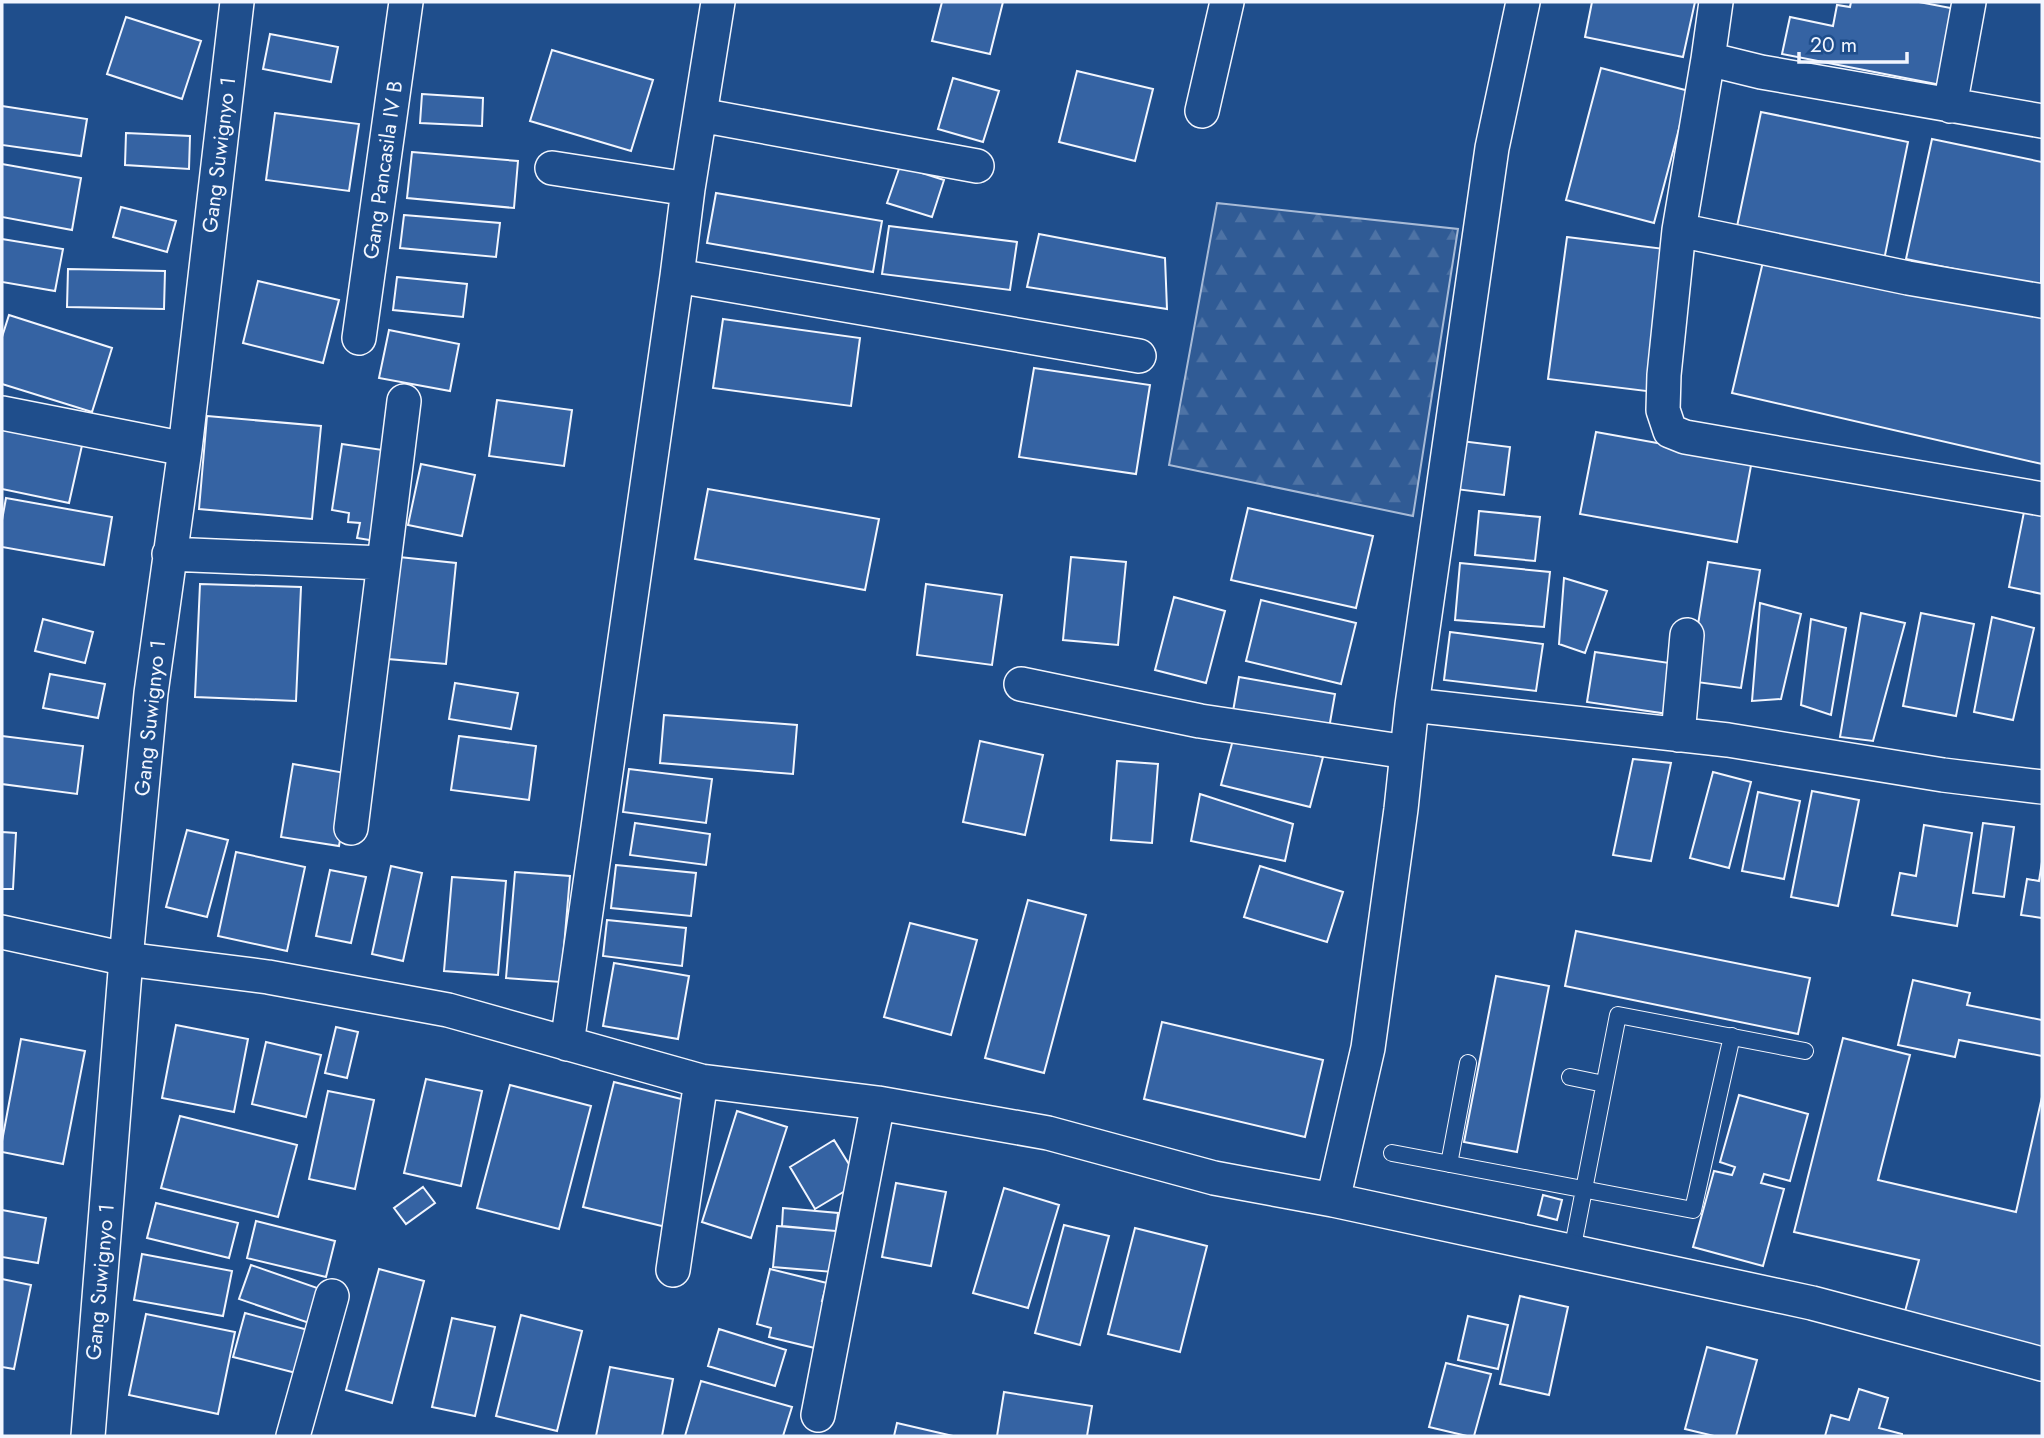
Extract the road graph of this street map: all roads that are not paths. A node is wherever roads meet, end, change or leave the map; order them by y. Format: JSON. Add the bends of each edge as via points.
{"nodes":[{"id":1,"x":237,"y":2,"type":"edge"},
{"id":2,"x":406,"y":2,"type":"edge"},
{"id":3,"x":718,"y":2,"type":"edge"},
{"id":4,"x":1227,"y":2,"type":"edge"},
{"id":5,"x":1523,"y":2,"type":"edge"},
{"id":6,"x":1716,"y":2,"type":"edge"},
{"id":7,"x":1969,"y":2,"type":"edge"},
{"id":8,"x":1708,"y":59,"type":"junction"},
{"id":9,"x":1950,"y":106,"type":"junction"},
{"id":10,"x":1202,"y":111,"type":"dead end"},
{"id":11,"x":700,"y":115,"type":"junction"},
{"id":12,"x":2042,"y":121,"type":"edge"},
{"id":13,"x":977,"y":166,"type":"dead end"},
{"id":14,"x":552,"y":169,"type":"dead end"},
{"id":15,"x":688,"y":189,"type":"junction"},
{"id":16,"x":1679,"y":230,"type":"junction"},
{"id":17,"x":677,"y":276,"type":"junction"},
{"id":18,"x":2042,"y":302,"type":"edge"},
{"id":19,"x":359,"y":338,"type":"dead end"},
{"id":20,"x":1139,"y":356,"type":"dead end"},
{"id":21,"x":404,"y":401,"type":"dead end"},
{"id":22,"x":2,"y":414,"type":"edge"},
{"id":23,"x":185,"y":449,"type":"junction"},
{"id":24,"x":2042,"y":499,"type":"edge"},
{"id":25,"x":169,"y":554,"type":"junction"},
{"id":26,"x":383,"y":563,"type":"junction"},
{"id":27,"x":1687,"y":635,"type":"dead end"},
{"id":28,"x":1021,"y":684,"type":"dead end"},
{"id":29,"x":1412,"y":705,"type":"junction"},
{"id":30,"x":1678,"y":734,"type":"junction"},
{"id":31,"x":1407,"y":752,"type":"junction"},
{"id":32,"x":2042,"y":787,"type":"edge"},
{"id":33,"x":351,"y":828,"type":"dead end"},
{"id":34,"x":2,"y":932,"type":"edge"},
{"id":35,"x":126,"y":960,"type":"junction"},
{"id":36,"x":1732,"y":1037,"type":"junction"},
{"id":37,"x":567,"y":1044,"type":"junction"},
{"id":38,"x":1805,"y":1051,"type":"dead end"},
{"id":39,"x":1468,"y":1063,"type":"dead end"},
{"id":40,"x":1570,"y":1077,"type":"dead end"},
{"id":41,"x":701,"y":1081,"type":"junction"},
{"id":42,"x":1604,"y":1084,"type":"junction"},
{"id":43,"x":877,"y":1103,"type":"junction"},
{"id":44,"x":1392,"y":1153,"type":"dead end"},
{"id":45,"x":1449,"y":1164,"type":"junction"},
{"id":46,"x":1584,"y":1189,"type":"junction"},
{"id":47,"x":1333,"y":1200,"type":"junction"},
{"id":48,"x":1572,"y":1251,"type":"junction"},
{"id":49,"x":673,"y":1270,"type":"dead end"},
{"id":50,"x":332,"y":1296,"type":"dead end"},
{"id":51,"x":2042,"y":1364,"type":"edge"},
{"id":52,"x":818,"y":1415,"type":"dead end"},
{"id":53,"x":88,"y":1436,"type":"edge"},
{"id":54,"x":293,"y":1436,"type":"edge"}],
"edges":[{"from":1,"to":23,"type":"street","name":"Gang Suwignyo 1"},
{"from":2,"to":19,"type":"street","name":"Gang Pancasila IV B"},
{"from":3,"to":11,"type":"street"},
{"from":4,"to":10,"type":"street"},
{"from":5,"to":29,"type":"street","via":[[1492,148]]},
{"from":6,"to":8,"type":"street"},
{"from":7,"to":9,"type":"street"},
{"from":8,"to":9,"type":"street"},
{"from":8,"to":16,"type":"street"},
{"from":9,"to":12,"type":"street"},
{"from":11,"to":13,"type":"street"},
{"from":11,"to":15,"type":"street"},
{"from":14,"to":15,"type":"street"},
{"from":15,"to":17,"type":"street"},
{"from":16,"to":18,"type":"street"},
{"from":16,"to":24,"type":"street","via":[[1663,387],[1662,410],[1670,431]]},
{"from":17,"to":20,"type":"street"},
{"from":17,"to":37,"type":"street"},
{"from":21,"to":26,"type":"street"},
{"from":22,"to":23,"type":"street"},
{"from":23,"to":25,"type":"street","name":"Gang Suwignyo 1"},
{"from":25,"to":26,"type":"street"},
{"from":25,"to":35,"type":"street","name":"Gang Suwignyo 1"},
{"from":26,"to":33,"type":"street"},
{"from":27,"to":30,"type":"street"},
{"from":28,"to":31,"type":"street","via":[[1200,721]]},
{"from":29,"to":30,"type":"street"},
{"from":29,"to":31,"type":"street"},
{"from":30,"to":32,"type":"street"},
{"from":31,"to":47,"type":"street","via":[[1368,1048]]},
{"from":34,"to":35,"type":"street"},
{"from":35,"to":37,"type":"street","via":[[268,977],[448,1010]]},
{"from":35,"to":53,"type":"street","name":"Gang Suwignyo 1"},
{"from":36,"to":38,"type":"lane"},
{"from":36,"to":42,"type":"lane","via":[[1618,1015]]},
{"from":36,"to":46,"type":"lane","via":[[1693,1210]]},
{"from":37,"to":41,"type":"street"},
{"from":39,"to":45,"type":"lane"},
{"from":40,"to":42,"type":"lane"},
{"from":41,"to":43,"type":"street"},
{"from":41,"to":49,"type":"street"},
{"from":42,"to":46,"type":"lane"},
{"from":43,"to":47,"type":"street","via":[[1048,1133],[1214,1178]]},
{"from":43,"to":52,"type":"street"},
{"from":44,"to":45,"type":"lane"},
{"from":45,"to":46,"type":"lane"},
{"from":46,"to":48,"type":"lane"},
{"from":47,"to":48,"type":"street"},
{"from":48,"to":51,"type":"street","via":[[1812,1303]]},
{"from":50,"to":54,"type":"street"}]}
